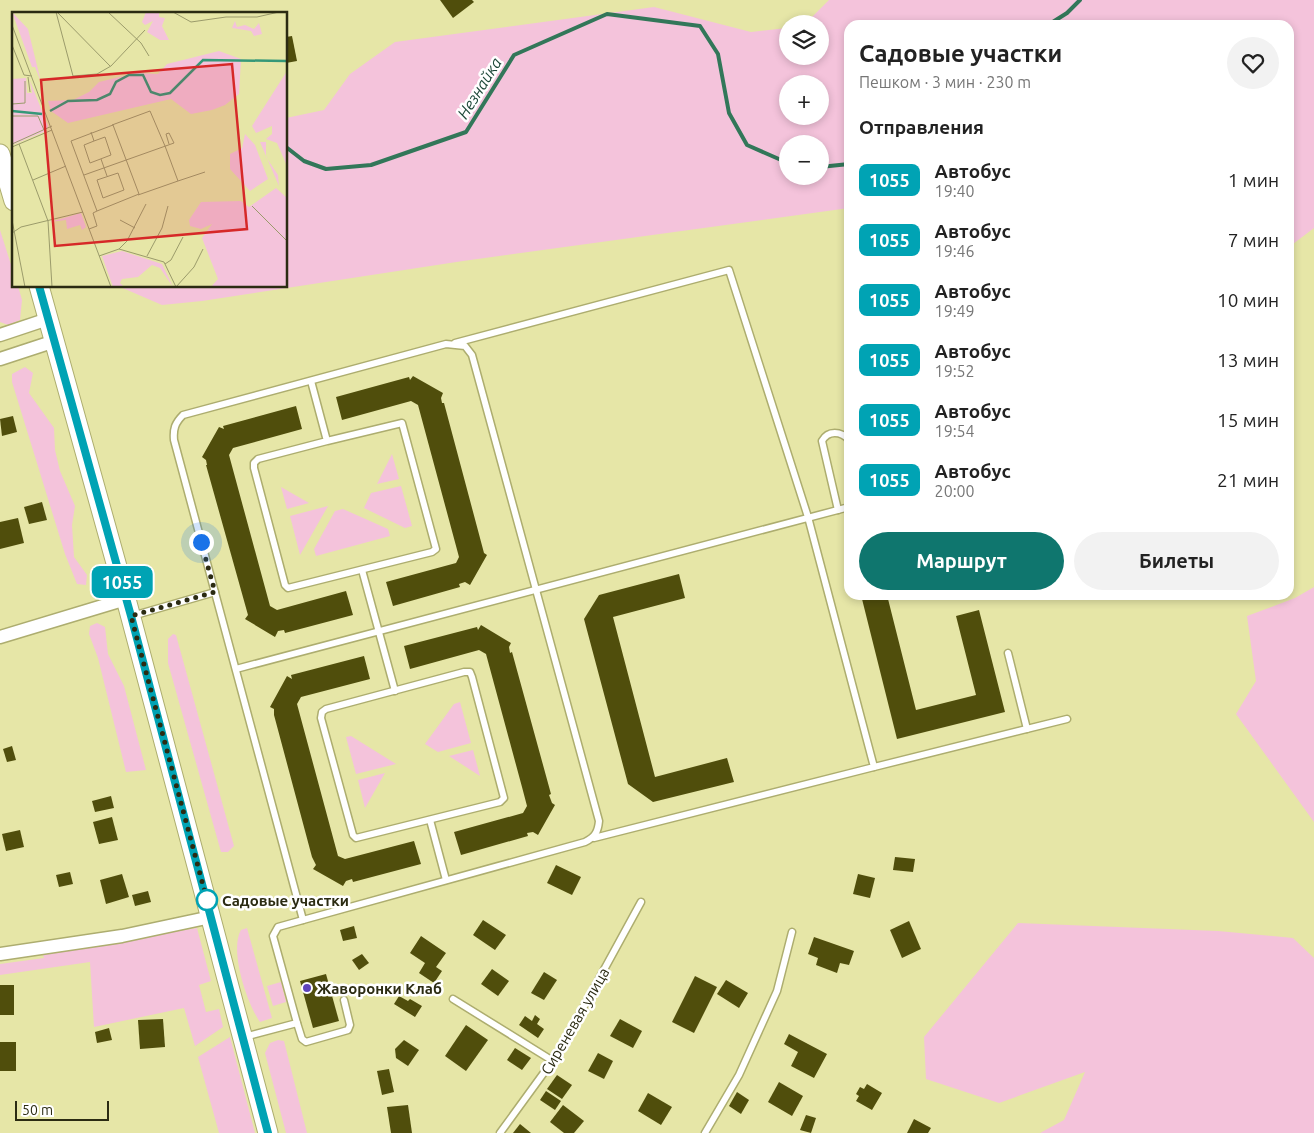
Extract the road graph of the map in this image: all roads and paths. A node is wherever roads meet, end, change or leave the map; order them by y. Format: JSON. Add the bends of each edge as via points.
{"nodes":[{"id":1,"x":0,"y":154,"type":"edge"},
{"id":2,"x":12,"y":194,"type":"edge"},
{"id":3,"x":40,"y":288,"type":"edge"},
{"id":4,"x":48,"y":319,"type":"junction"},
{"id":5,"x":0,"y":335,"type":"edge"},
{"id":6,"x":55,"y":341,"type":"junction"},
{"id":7,"x":454,"y":344,"type":"junction"},
{"id":8,"x":0,"y":359,"type":"edge"},
{"id":9,"x":311,"y":381,"type":"junction"},
{"id":10,"x":844,"y":434,"type":"edge"},
{"id":11,"x":327,"y":441,"type":"junction"},
{"id":12,"x":844,"y":509,"type":"edge"},
{"id":13,"x":838,"y":510,"type":"junction"},
{"id":14,"x":808,"y":517,"type":"junction"},
{"id":15,"x":362,"y":570,"type":"junction"},
{"id":16,"x":535,"y":589,"type":"junction"},
{"id":17,"x":215,"y":592,"type":"junction"},
{"id":18,"x":129,"y":608,"type":"junction"},
{"id":19,"x":378,"y":630,"type":"junction"},
{"id":20,"x":0,"y":637,"type":"edge"},
{"id":21,"x":1008,"y":653,"type":"dead end"},
{"id":22,"x":236,"y":669,"type":"junction"},
{"id":23,"x":395,"y":691,"type":"junction"},
{"id":24,"x":1067,"y":720,"type":"dead end"},
{"id":25,"x":1027,"y":729,"type":"junction"},
{"id":26,"x":874,"y":767,"type":"junction"},
{"id":27,"x":430,"y":820,"type":"junction"},
{"id":28,"x":592,"y":838,"type":"junction"},
{"id":29,"x":446,"y":880,"type":"junction"},
{"id":30,"x":640,"y":902,"type":"dead end"},
{"id":31,"x":211,"y":917,"type":"junction"},
{"id":32,"x":303,"y":920,"type":"junction"},
{"id":33,"x":792,"y":932,"type":"dead end"},
{"id":34,"x":0,"y":954,"type":"edge"},
{"id":35,"x":454,"y":999,"type":"dead end"},
{"id":36,"x":344,"y":1000,"type":"dead end"},
{"id":37,"x":298,"y":1023,"type":"junction"},
{"id":38,"x":243,"y":1038,"type":"junction"},
{"id":39,"x":553,"y":1061,"type":"junction"},
{"id":40,"x":268,"y":1133,"type":"edge"},
{"id":41,"x":500,"y":1133,"type":"edge"},
{"id":42,"x":705,"y":1133,"type":"edge"}],
"edges":[{"from":1,"to":2,"type":"main road"},
{"from":3,"to":4,"type":"main road"},
{"from":4,"to":5,"type":"street"},
{"from":4,"to":6,"type":"main road"},
{"from":6,"to":8,"type":"street"},
{"from":6,"to":18,"type":"main road"},
{"from":7,"to":9,"type":"lane"},
{"from":7,"to":14,"type":"lane","via":[[729,270]]},
{"from":7,"to":16,"type":"lane","via":[[465,346],[472,355]]},
{"from":9,"to":11,"type":"lane"},
{"from":9,"to":17,"type":"lane","via":[[183,415],[176,423],[174,440]]},
{"from":10,"to":13,"type":"lane","via":[[828,434],[822,441]]},
{"from":11,"to":15,"type":"lane","via":[[258,459],[254,463],[282,575],[285,585],[293,589]]},
{"from":11,"to":15,"type":"lane","via":[[397,422],[405,427],[436,549]]},
{"from":12,"to":13,"type":"lane"},
{"from":13,"to":14,"type":"lane"},
{"from":14,"to":16,"type":"lane"},
{"from":14,"to":26,"type":"lane"},
{"from":15,"to":19,"type":"lane"},
{"from":16,"to":19,"type":"lane"},
{"from":16,"to":28,"type":"lane","via":[[598,822]]},
{"from":17,"to":18,"type":"lane"},
{"from":17,"to":22,"type":"lane"},
{"from":18,"to":20,"type":"street"},
{"from":18,"to":31,"type":"main road"},
{"from":19,"to":22,"type":"lane"},
{"from":19,"to":23,"type":"lane"},
{"from":21,"to":25,"type":"lane"},
{"from":22,"to":32,"type":"lane"},
{"from":23,"to":27,"type":"lane","via":[[326,709],[321,718],[353,835],[360,839]]},
{"from":23,"to":27,"type":"lane","via":[[464,672],[470,672],[475,686],[504,798],[500,802]]},
{"from":24,"to":25,"type":"lane"},
{"from":25,"to":26,"type":"lane"},
{"from":26,"to":28,"type":"lane"},
{"from":27,"to":29,"type":"lane"},
{"from":28,"to":29,"type":"lane"},
{"from":29,"to":32,"type":"lane"},
{"from":30,"to":39,"type":"lane","name":"Сиреневая улица"},
{"from":31,"to":34,"type":"street","via":[[122,936]]},
{"from":31,"to":38,"type":"main road"},
{"from":32,"to":37,"type":"lane","via":[[278,927],[274,936]]},
{"from":33,"to":42,"type":"lane","via":[[778,991],[738,1075]]},
{"from":35,"to":39,"type":"lane"},
{"from":36,"to":37,"type":"lane","via":[[350,1025],[348,1030],[306,1042],[302,1039]]},
{"from":37,"to":38,"type":"lane"},
{"from":38,"to":40,"type":"main road"},
{"from":39,"to":41,"type":"lane","name":"Сиреневая улица"}]}
